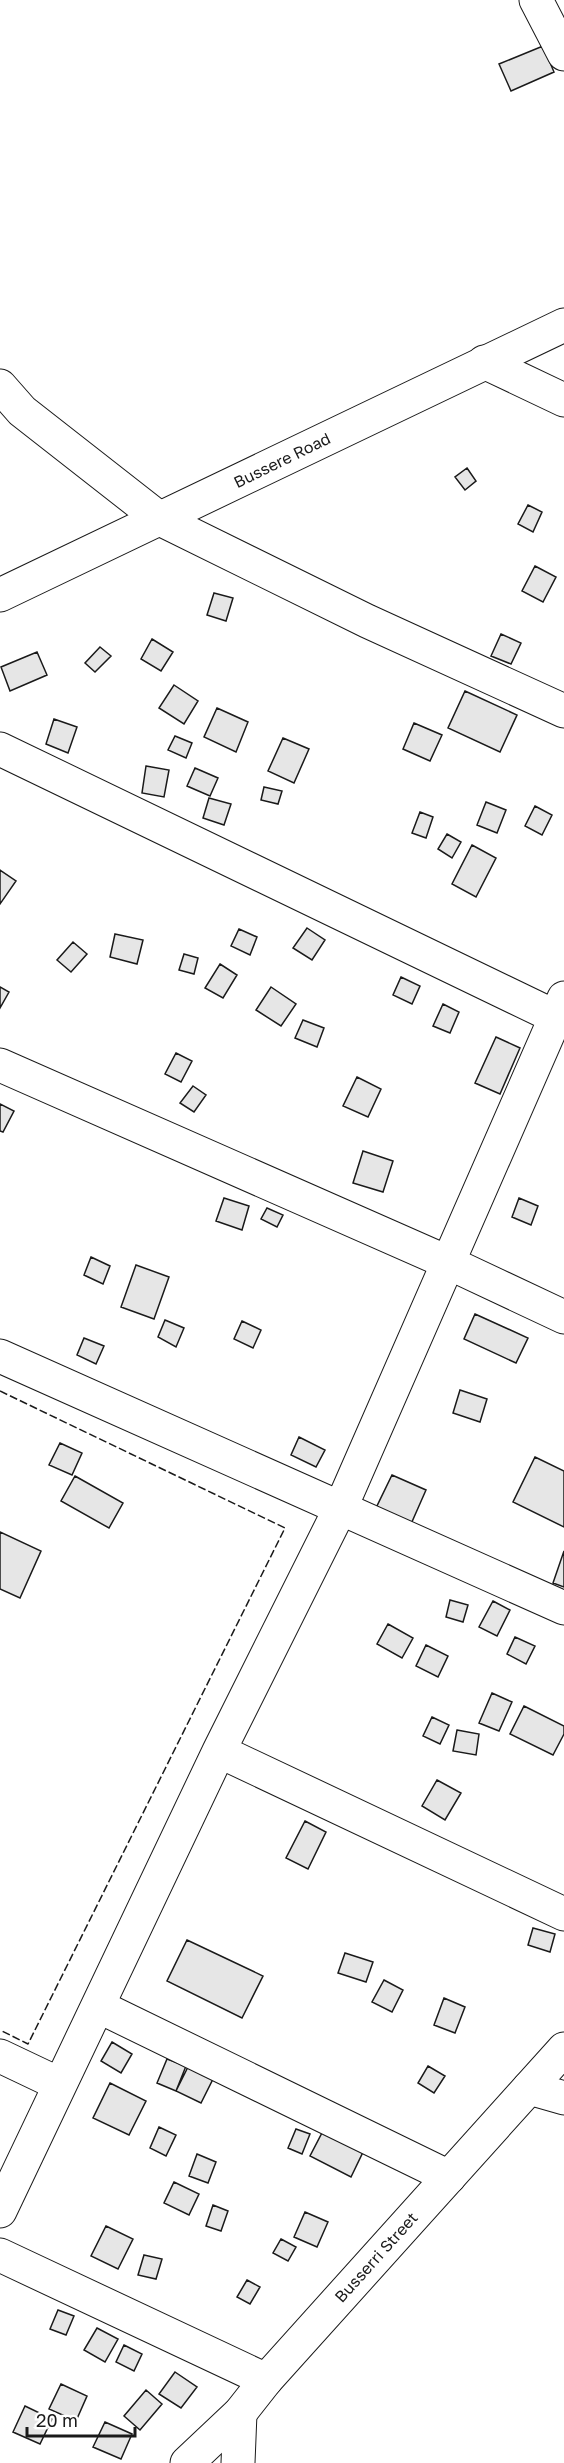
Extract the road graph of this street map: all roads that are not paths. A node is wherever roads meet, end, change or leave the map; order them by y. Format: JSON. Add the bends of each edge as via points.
{"nodes":[{"id":1,"x":536,"y":0,"type":"edge"},
{"id":2,"x":564,"y":54,"type":"edge"},
{"id":3,"x":564,"y":326,"type":"edge"},
{"id":4,"x":484,"y":362,"type":"junction"},
{"id":5,"x":0,"y":386,"type":"edge"},
{"id":6,"x":564,"y":400,"type":"edge"},
{"id":7,"x":160,"y":519,"type":"junction"},
{"id":8,"x":0,"y":595,"type":"edge"},
{"id":9,"x":564,"y":711,"type":"edge"},
{"id":10,"x":0,"y":749,"type":"edge"},
{"id":11,"x":561,"y":1012,"type":"edge"},
{"id":12,"x":0,"y":1065,"type":"edge"},
{"id":13,"x":447,"y":1262,"type":"junction"},
{"id":14,"x":564,"y":1317,"type":"edge"},
{"id":15,"x":0,"y":1356,"type":"edge"},
{"id":16,"x":341,"y":1507,"type":"junction"},
{"id":17,"x":564,"y":1608,"type":"edge"},
{"id":18,"x":219,"y":1751,"type":"junction"},
{"id":19,"x":564,"y":1914,"type":"edge"},
{"id":20,"x":98,"y":2006,"type":"junction"},
{"id":21,"x":564,"y":2049,"type":"edge"},
{"id":22,"x":0,"y":2056,"type":"edge"},
{"id":23,"x":59,"y":2084,"type":"junction"},
{"id":24,"x":529,"y":2088,"type":"junction"},
{"id":25,"x":564,"y":2098,"type":"edge"},
{"id":26,"x":449,"y":2177,"type":"junction"},
{"id":27,"x":0,"y":2211,"type":"edge"},
{"id":28,"x":0,"y":2254,"type":"edge"},
{"id":29,"x":266,"y":2380,"type":"junction"},
{"id":30,"x":240,"y":2413,"type":"junction"},
{"id":31,"x":187,"y":2463,"type":"edge"},
{"id":32,"x":238,"y":2463,"type":"edge"}],
"edges":[{"from":1,"to":2,"type":"street"},
{"from":3,"to":4,"type":"street","name":"Bussere Road"},
{"from":4,"to":6,"type":"street"},
{"from":4,"to":7,"type":"street","name":"Bussere Road"},
{"from":5,"to":7,"type":"street","via":[[22,411]]},
{"from":7,"to":8,"type":"street","name":"Bussere Road"},
{"from":7,"to":9,"type":"street","via":[[367,621]]},
{"from":10,"to":11,"type":"street"},
{"from":11,"to":13,"type":"street"},
{"from":12,"to":13,"type":"street"},
{"from":13,"to":14,"type":"street"},
{"from":13,"to":16,"type":"street"},
{"from":15,"to":16,"type":"street"},
{"from":16,"to":17,"type":"street"},
{"from":16,"to":18,"type":"street"},
{"from":18,"to":19,"type":"street"},
{"from":18,"to":20,"type":"street"},
{"from":20,"to":23,"type":"street"},
{"from":20,"to":26,"type":"street"},
{"from":21,"to":24,"type":"street","name":"Busserri Street"},
{"from":22,"to":23,"type":"street"},
{"from":23,"to":27,"type":"street"},
{"from":24,"to":25,"type":"street"},
{"from":24,"to":26,"type":"street","name":"Busserri Street"},
{"from":26,"to":29,"type":"street","name":"Busserri Street"},
{"from":28,"to":29,"type":"street"},
{"from":29,"to":30,"type":"street","name":"Busserri Street"},
{"from":30,"to":31,"type":"street","name":"Busserri Street"},
{"from":30,"to":32,"type":"street"}]}
